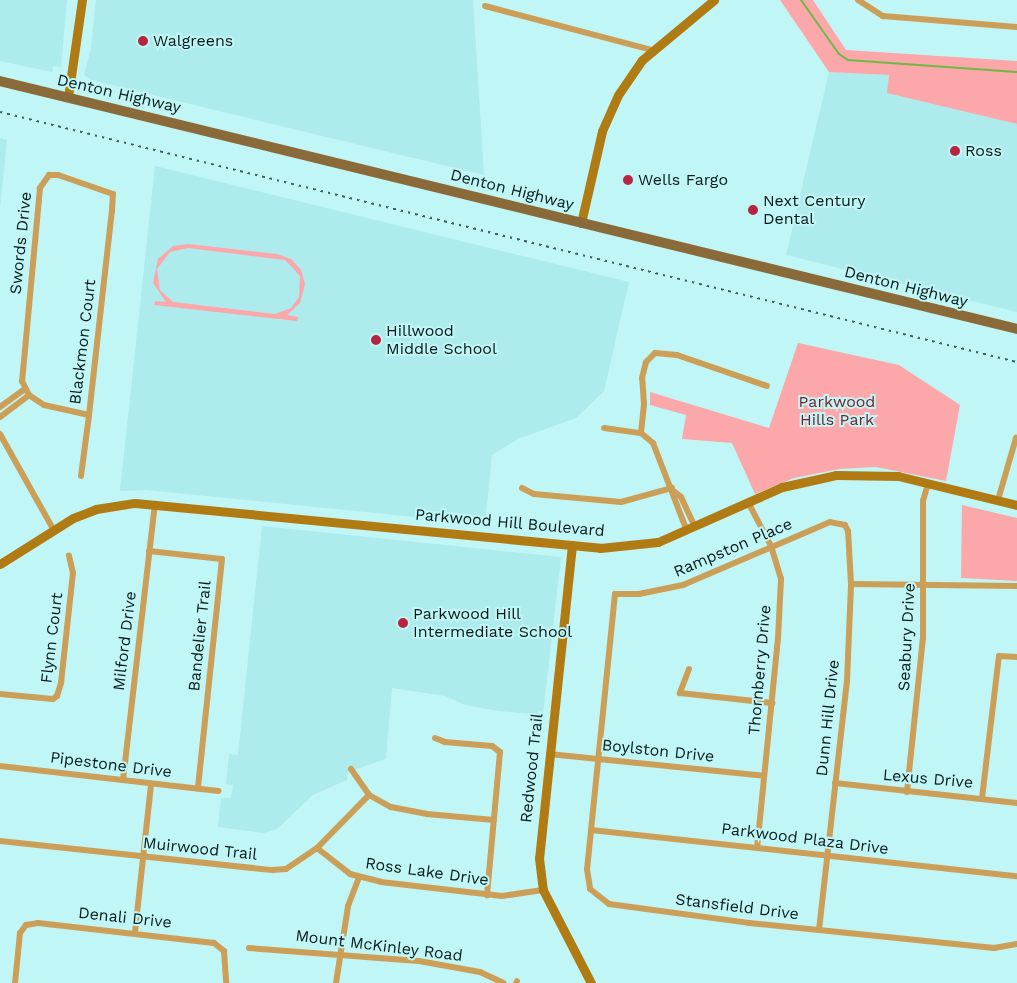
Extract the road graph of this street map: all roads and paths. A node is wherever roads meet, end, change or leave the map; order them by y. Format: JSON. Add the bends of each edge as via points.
{"nodes":[{"id":1,"x":82,"y":0,"type":"edge"},
{"id":2,"x":714,"y":0,"type":"edge"},
{"id":3,"x":858,"y":0,"type":"edge"},
{"id":4,"x":485,"y":6,"type":"dead end"},
{"id":5,"x":1017,"y":27,"type":"edge"},
{"id":6,"x":652,"y":50,"type":"junction"},
{"id":7,"x":0,"y":81,"type":"edge"},
{"id":8,"x":68,"y":98,"type":"junction"},
{"id":9,"x":112,"y":211,"type":"joint"},
{"id":10,"x":581,"y":222,"type":"junction"},
{"id":11,"x":1017,"y":329,"type":"edge"},
{"id":12,"x":767,"y":386,"type":"dead end"},
{"id":13,"x":24,"y":389,"type":"junction"},
{"id":14,"x":29,"y":395,"type":"junction"},
{"id":15,"x":0,"y":407,"type":"edge"},
{"id":16,"x":88,"y":415,"type":"junction"},
{"id":17,"x":0,"y":417,"type":"edge"},
{"id":18,"x":604,"y":428,"type":"dead end"},
{"id":19,"x":641,"y":433,"type":"junction"},
{"id":20,"x":0,"y":434,"type":"edge"},
{"id":21,"x":1016,"y":438,"type":"edge"},
{"id":22,"x":81,"y":476,"type":"dead end"},
{"id":23,"x":928,"y":484,"type":"junction"},
{"id":24,"x":522,"y":488,"type":"dead end"},
{"id":25,"x":673,"y":490,"type":"junction"},
{"id":26,"x":998,"y":500,"type":"junction"},
{"id":27,"x":748,"y":502,"type":"junction"},
{"id":28,"x":155,"y":504,"type":"junction"},
{"id":29,"x":1017,"y":505,"type":"edge"},
{"id":30,"x":830,"y":522,"type":"joint"},
{"id":31,"x":53,"y":528,"type":"junction"},
{"id":32,"x":691,"y":529,"type":"junction"},
{"id":33,"x":572,"y":545,"type":"junction"},
{"id":34,"x":770,"y":546,"type":"junction"},
{"id":35,"x":150,"y":551,"type":"junction"},
{"id":36,"x":69,"y":555,"type":"dead end"},
{"id":37,"x":0,"y":564,"type":"edge"},
{"id":38,"x":851,"y":584,"type":"junction"},
{"id":39,"x":924,"y":584,"type":"junction"},
{"id":40,"x":1017,"y":586,"type":"edge"},
{"id":41,"x":615,"y":594,"type":"joint"},
{"id":42,"x":1017,"y":657,"type":"edge"},
{"id":43,"x":689,"y":669,"type":"dead end"},
{"id":44,"x":0,"y":694,"type":"edge"},
{"id":45,"x":772,"y":703,"type":"junction"},
{"id":46,"x":435,"y":738,"type":"dead end"},
{"id":47,"x":549,"y":754,"type":"junction"},
{"id":48,"x":598,"y":759,"type":"junction"},
{"id":49,"x":0,"y":766,"type":"edge"},
{"id":50,"x":351,"y":769,"type":"dead end"},
{"id":51,"x":764,"y":776,"type":"junction"},
{"id":52,"x":123,"y":780,"type":"junction"},
{"id":53,"x":835,"y":783,"type":"junction"},
{"id":54,"x":151,"y":784,"type":"junction"},
{"id":55,"x":198,"y":789,"type":"junction"},
{"id":56,"x":219,"y":791,"type":"dead end"},
{"id":57,"x":907,"y":792,"type":"junction"},
{"id":58,"x":368,"y":796,"type":"junction"},
{"id":59,"x":982,"y":798,"type":"junction"},
{"id":60,"x":1017,"y":803,"type":"edge"},
{"id":61,"x":494,"y":820,"type":"junction"},
{"id":62,"x":591,"y":830,"type":"junction"},
{"id":63,"x":0,"y":841,"type":"edge"},
{"id":64,"x":757,"y":847,"type":"junction"},
{"id":65,"x":317,"y":848,"type":"junction"},
{"id":66,"x":143,"y":856,"type":"junction"},
{"id":67,"x":826,"y":857,"type":"junction"},
{"id":68,"x":1017,"y":876,"type":"edge"},
{"id":69,"x":359,"y":878,"type":"junction"},
{"id":70,"x":543,"y":890,"type":"junction"},
{"id":71,"x":487,"y":895,"type":"junction"},
{"id":72,"x":819,"y":930,"type":"junction"},
{"id":73,"x":135,"y":932,"type":"junction"},
{"id":74,"x":1017,"y":944,"type":"edge"},
{"id":75,"x":249,"y":948,"type":"dead end"},
{"id":76,"x":342,"y":954,"type":"junction"},
{"id":77,"x":15,"y":983,"type":"edge"},
{"id":78,"x":226,"y":983,"type":"edge"},
{"id":79,"x":336,"y":983,"type":"edge"},
{"id":80,"x":504,"y":983,"type":"edge"},
{"id":81,"x":591,"y":983,"type":"edge"}],
"edges":[{"from":1,"to":8,"type":"street"},
{"from":2,"to":6,"type":"street"},
{"from":3,"to":5,"type":"street","via":[[883,16]]},
{"from":4,"to":6,"type":"street"},
{"from":6,"to":10,"type":"street","via":[[607,116]]},
{"from":7,"to":8,"type":"main road","name":"Denton Highway"},
{"from":8,"to":10,"type":"main road","name":"Denton Highway"},
{"from":9,"to":13,"type":"street","name":"Swords Drive","via":[[113,194],[105,189],[58,175],[48,175],[43,180],[21,371]]},
{"from":9,"to":16,"type":"street","name":"Blackmon Court"},
{"from":10,"to":11,"type":"main road","name":"Denton Highway"},
{"from":12,"to":19,"type":"street","via":[[677,356],[655,353],[646,362],[642,378]]},
{"from":13,"to":14,"type":"street"},
{"from":13,"to":15,"type":"street"},
{"from":14,"to":16,"type":"street","via":[[63,412]]},
{"from":14,"to":17,"type":"street"},
{"from":16,"to":22,"type":"street","name":"Blackmon Court"},
{"from":18,"to":19,"type":"street"},
{"from":19,"to":25,"type":"street","via":[[660,453]]},
{"from":20,"to":31,"type":"street"},
{"from":21,"to":26,"type":"street"},
{"from":23,"to":26,"type":"street","name":"Parkwood Hill Boulevard"},
{"from":23,"to":27,"type":"street","name":"Parkwood Hill Boulevard","via":[[879,474],[828,476],[782,487]]},
{"from":23,"to":39,"type":"street","name":"Seabury Drive","via":[[924,501]]},
{"from":24,"to":25,"type":"street","via":[[534,494],[621,502]]},
{"from":25,"to":32,"type":"street","via":[[674,501]]},
{"from":26,"to":29,"type":"street","name":"Parkwood Hill Boulevard"},
{"from":27,"to":32,"type":"street","name":"Parkwood Hill Boulevard"},
{"from":27,"to":34,"type":"street","name":"Thornberry Drive"},
{"from":28,"to":31,"type":"street","name":"Parkwood Hill Boulevard","via":[[96,509]]},
{"from":28,"to":33,"type":"street","name":"Parkwood Hill Boulevard"},
{"from":28,"to":35,"type":"street","name":"Milford Drive"},
{"from":30,"to":34,"type":"street","name":"Rampston Place"},
{"from":30,"to":38,"type":"street","name":"Dunn Hill Drive","via":[[845,525],[848,531]]},
{"from":31,"to":37,"type":"street","name":"Parkwood Hill Boulevard"},
{"from":32,"to":33,"type":"street","name":"Parkwood Hill Boulevard","via":[[658,542],[633,546]]},
{"from":33,"to":47,"type":"street","name":"Redwood Trail"},
{"from":34,"to":41,"type":"street","name":"Rampston Place","via":[[683,586],[647,593]]},
{"from":34,"to":45,"type":"street","name":"Thornberry Drive","via":[[781,579]]},
{"from":35,"to":52,"type":"street","name":"Milford Drive"},
{"from":35,"to":55,"type":"street","name":"Bandelier Trail","via":[[222,559]]},
{"from":36,"to":44,"type":"street","name":"Flynn Court","via":[[73,574],[62,683],[57,696],[53,699]]},
{"from":38,"to":39,"type":"street"},
{"from":38,"to":53,"type":"street","name":"Dunn Hill Drive","via":[[847,681]]},
{"from":39,"to":40,"type":"street"},
{"from":39,"to":57,"type":"street","name":"Seabury Drive","via":[[920,677]]},
{"from":41,"to":48,"type":"street","name":"Stansfield Drive"},
{"from":42,"to":59,"type":"street","via":[[998,656]]},
{"from":43,"to":45,"type":"street","via":[[680,693]]},
{"from":45,"to":51,"type":"street","name":"Thornberry Drive"},
{"from":46,"to":61,"type":"street","via":[[492,746],[498,750]]},
{"from":47,"to":48,"type":"street","name":"Boylston Drive"},
{"from":47,"to":70,"type":"street","name":"Redwood Trail","via":[[539,843]]},
{"from":48,"to":51,"type":"street","name":"Boylston Drive"},
{"from":48,"to":62,"type":"street","name":"Stansfield Drive"},
{"from":49,"to":52,"type":"street","name":"Pipestone Drive"},
{"from":50,"to":58,"type":"street"},
{"from":51,"to":64,"type":"street","name":"Thornberry Drive"},
{"from":52,"to":54,"type":"street","name":"Pipestone Drive"},
{"from":53,"to":57,"type":"street","name":"Lexus Drive"},
{"from":53,"to":67,"type":"street","name":"Dunn Hill Drive"},
{"from":54,"to":55,"type":"street","name":"Pipestone Drive"},
{"from":54,"to":66,"type":"street"},
{"from":55,"to":56,"type":"street","name":"Pipestone Drive"},
{"from":57,"to":59,"type":"street","name":"Lexus Drive"},
{"from":58,"to":61,"type":"street","via":[[407,811]]},
{"from":58,"to":65,"type":"street","name":"Muirwood Trail"},
{"from":59,"to":60,"type":"street","name":"Lexus Drive"},
{"from":61,"to":71,"type":"street"},
{"from":62,"to":64,"type":"street","name":"Parkwood Plaza Drive"},
{"from":62,"to":72,"type":"street","name":"Stansfield Drive","via":[[587,879],[600,900],[619,906]]},
{"from":63,"to":66,"type":"street","name":"Muirwood Trail"},
{"from":64,"to":67,"type":"street","name":"Parkwood Plaza Drive"},
{"from":65,"to":66,"type":"street","name":"Muirwood Trail","via":[[286,869],[272,870]]},
{"from":65,"to":69,"type":"street","name":"Ross Lake Drive","via":[[337,866]]},
{"from":66,"to":73,"type":"street"},
{"from":67,"to":68,"type":"street","name":"Parkwood Plaza Drive"},
{"from":67,"to":72,"type":"street","name":"Dunn Hill Drive"},
{"from":69,"to":71,"type":"street","name":"Ross Lake Drive"},
{"from":69,"to":76,"type":"street","via":[[348,906]]},
{"from":70,"to":71,"type":"street","name":"Ross Lake Drive","via":[[513,896]]},
{"from":70,"to":81,"type":"street","name":"Redwood Trail"},
{"from":72,"to":74,"type":"street","name":"Stansfield Drive","via":[[994,948]]},
{"from":73,"to":77,"type":"street","name":"Denali Drive","via":[[38,923],[26,925],[20,933]]},
{"from":73,"to":78,"type":"street","name":"Denali Drive","via":[[208,942],[220,947],[224,951]]},
{"from":75,"to":76,"type":"street","name":"Mount McKinley Road"},
{"from":76,"to":79,"type":"street"},
{"from":76,"to":80,"type":"street","name":"Mount McKinley Road","via":[[419,961],[480,972]]}]}
